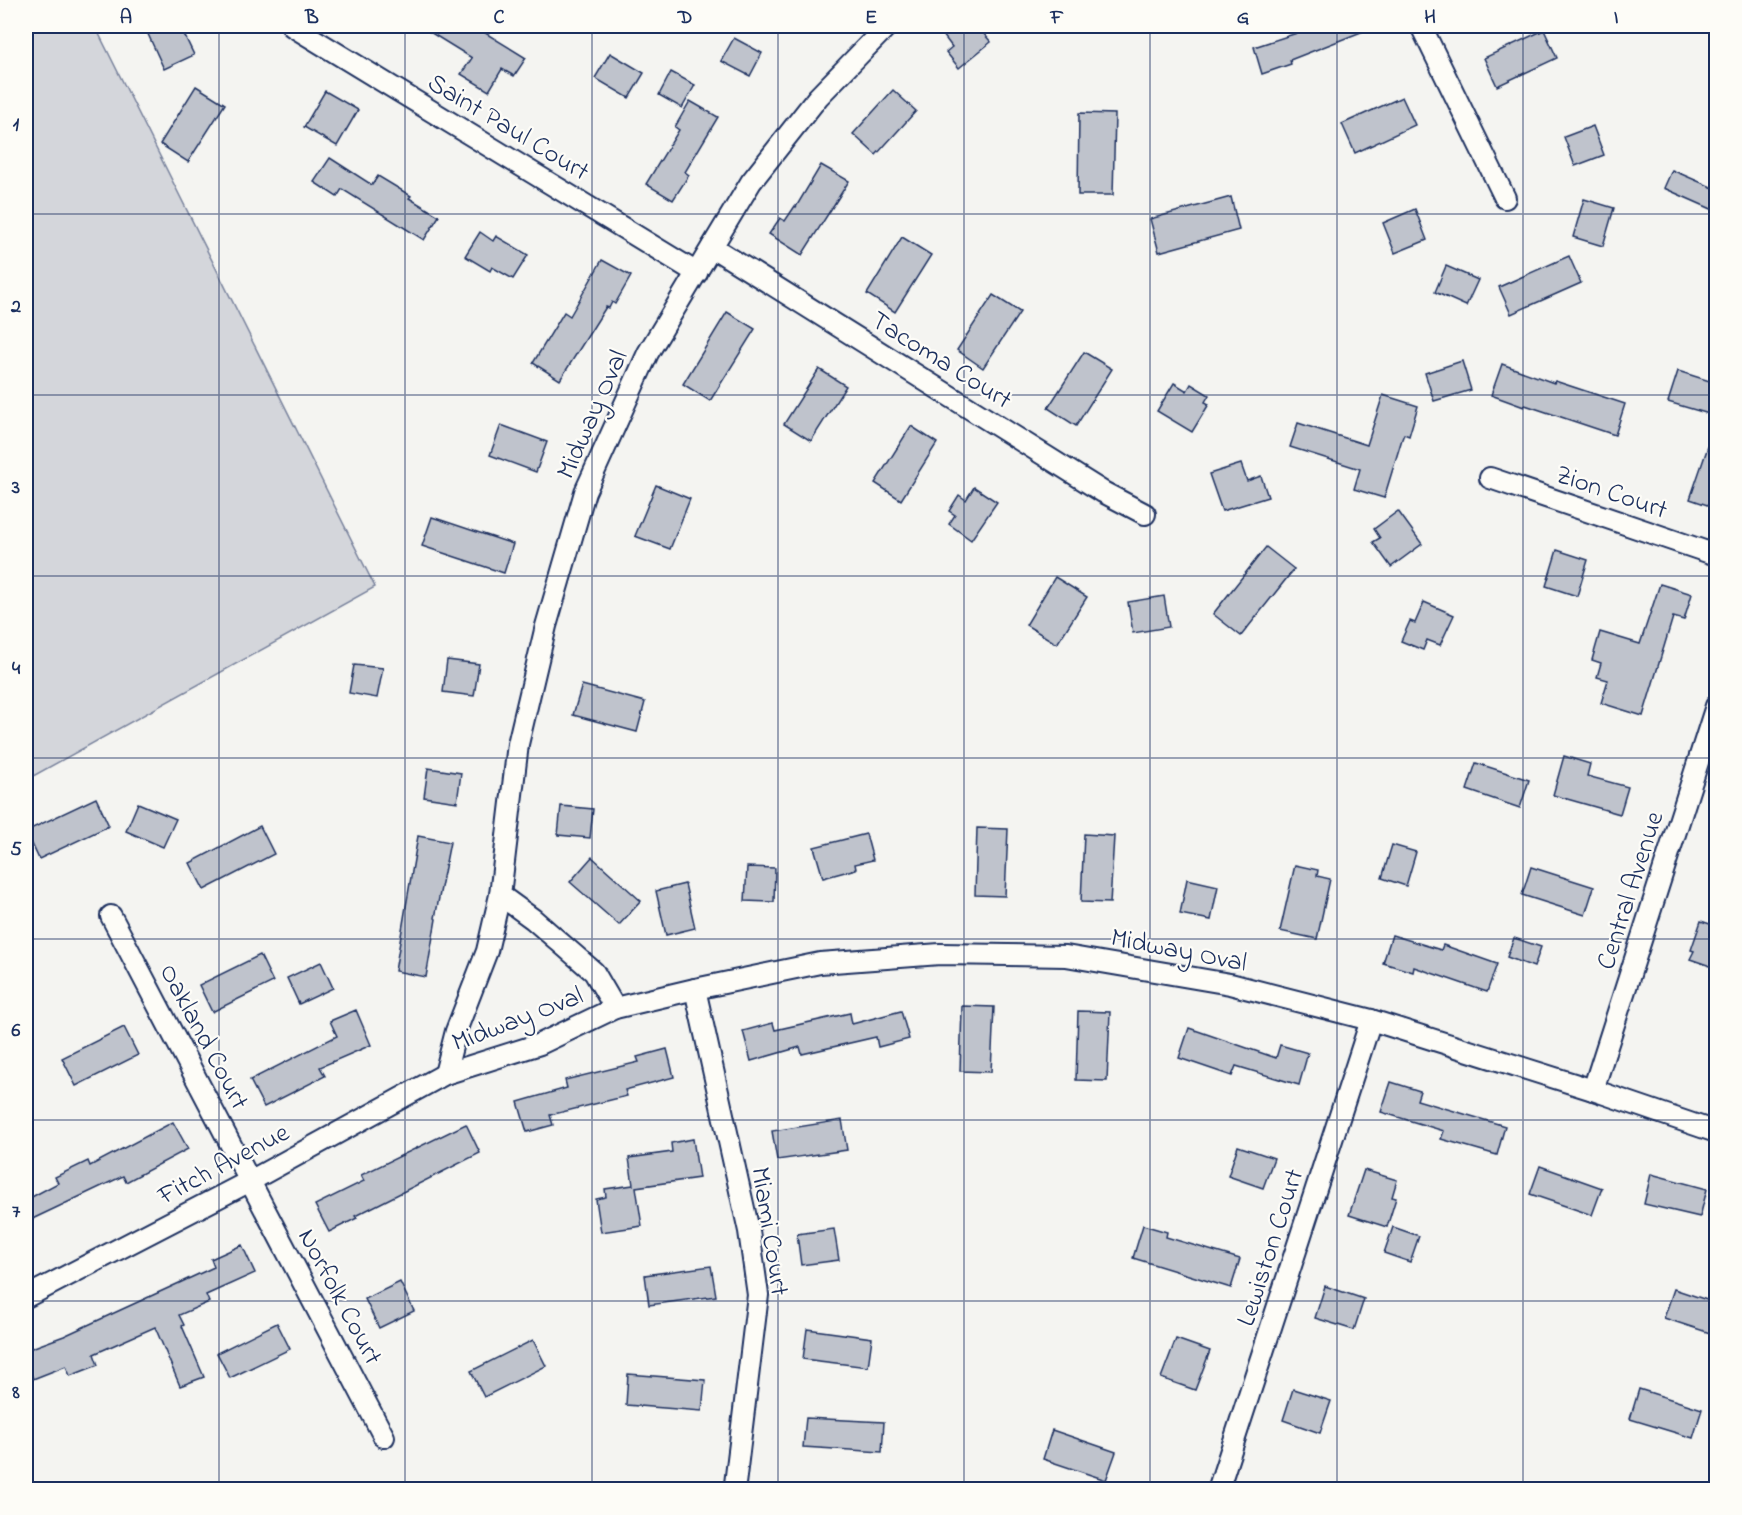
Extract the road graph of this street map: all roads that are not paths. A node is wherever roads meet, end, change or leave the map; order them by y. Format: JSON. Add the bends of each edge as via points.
{"nodes":[{"id":1,"x":292,"y":26,"type":"edge"},
{"id":2,"x":887,"y":26,"type":"edge"},
{"id":3,"x":1421,"y":26,"type":"edge"},
{"id":4,"x":1505,"y":198,"type":"dead end"},
{"id":5,"x":712,"y":247,"type":"junction"},
{"id":6,"x":697,"y":273,"type":"junction"},
{"id":7,"x":1490,"y":478,"type":"dead end"},
{"id":8,"x":1145,"y":514,"type":"dead end"},
{"id":9,"x":1716,"y":555,"type":"edge"},
{"id":10,"x":1716,"y":706,"type":"edge"},
{"id":11,"x":500,"y":895,"type":"junction"},
{"id":12,"x":111,"y":916,"type":"dead end"},
{"id":13,"x":695,"y":989,"type":"junction"},
{"id":14,"x":615,"y":1008,"type":"junction"},
{"id":15,"x":1371,"y":1020,"type":"junction"},
{"id":16,"x":445,"y":1074,"type":"junction"},
{"id":17,"x":1593,"y":1090,"type":"junction"},
{"id":18,"x":1716,"y":1132,"type":"edge"},
{"id":19,"x":250,"y":1180,"type":"junction"},
{"id":20,"x":26,"y":1297,"type":"edge"},
{"id":21,"x":384,"y":1437,"type":"dead end"},
{"id":22,"x":735,"y":1484,"type":"dead end"},
{"id":23,"x":1218,"y":1490,"type":"edge"}],
"edges":[{"from":1,"to":6,"type":"street","name":"Saint Paul Court"},
{"from":2,"to":5,"type":"street","name":"Midway Oval","via":[[818,97],[751,182]]},
{"from":3,"to":4,"type":"street"},
{"from":5,"to":6,"type":"street","name":"Midway Oval"},
{"from":5,"to":8,"type":"street","name":"Tacoma Court","via":[[1103,492]]},
{"from":6,"to":11,"type":"street","name":"Midway Oval","via":[[648,353],[585,492],[546,626],[518,744]]},
{"from":7,"to":9,"type":"street","name":"Zion Court"},
{"from":10,"to":17,"type":"street","name":"Central Avenue"},
{"from":11,"to":14,"type":"street","name":"Midway Oval","via":[[594,972]]},
{"from":11,"to":16,"type":"street","name":"Midway Oval","via":[[487,951],[456,1031]]},
{"from":12,"to":19,"type":"street","name":"Oakland Court"},
{"from":13,"to":14,"type":"street","name":"Midway Oval"},
{"from":13,"to":15,"type":"street","name":"Midway Oval","via":[[820,963],[940,954],[1066,956],[1230,984]]},
{"from":13,"to":22,"type":"street","name":"Miami Court","via":[[748,1231],[758,1295]]},
{"from":14,"to":16,"type":"street","name":"Midway Oval","via":[[540,1044]]},
{"from":15,"to":17,"type":"street","name":"Midway Oval"},
{"from":15,"to":23,"type":"street","name":"Lewiston Court"},
{"from":16,"to":19,"type":"street","name":"Fitch Avenue"},
{"from":17,"to":18,"type":"street","name":"Midway Oval"},
{"from":19,"to":20,"type":"street","name":"Fitch Avenue"},
{"from":19,"to":21,"type":"street","name":"Norfolk Court"}]}
